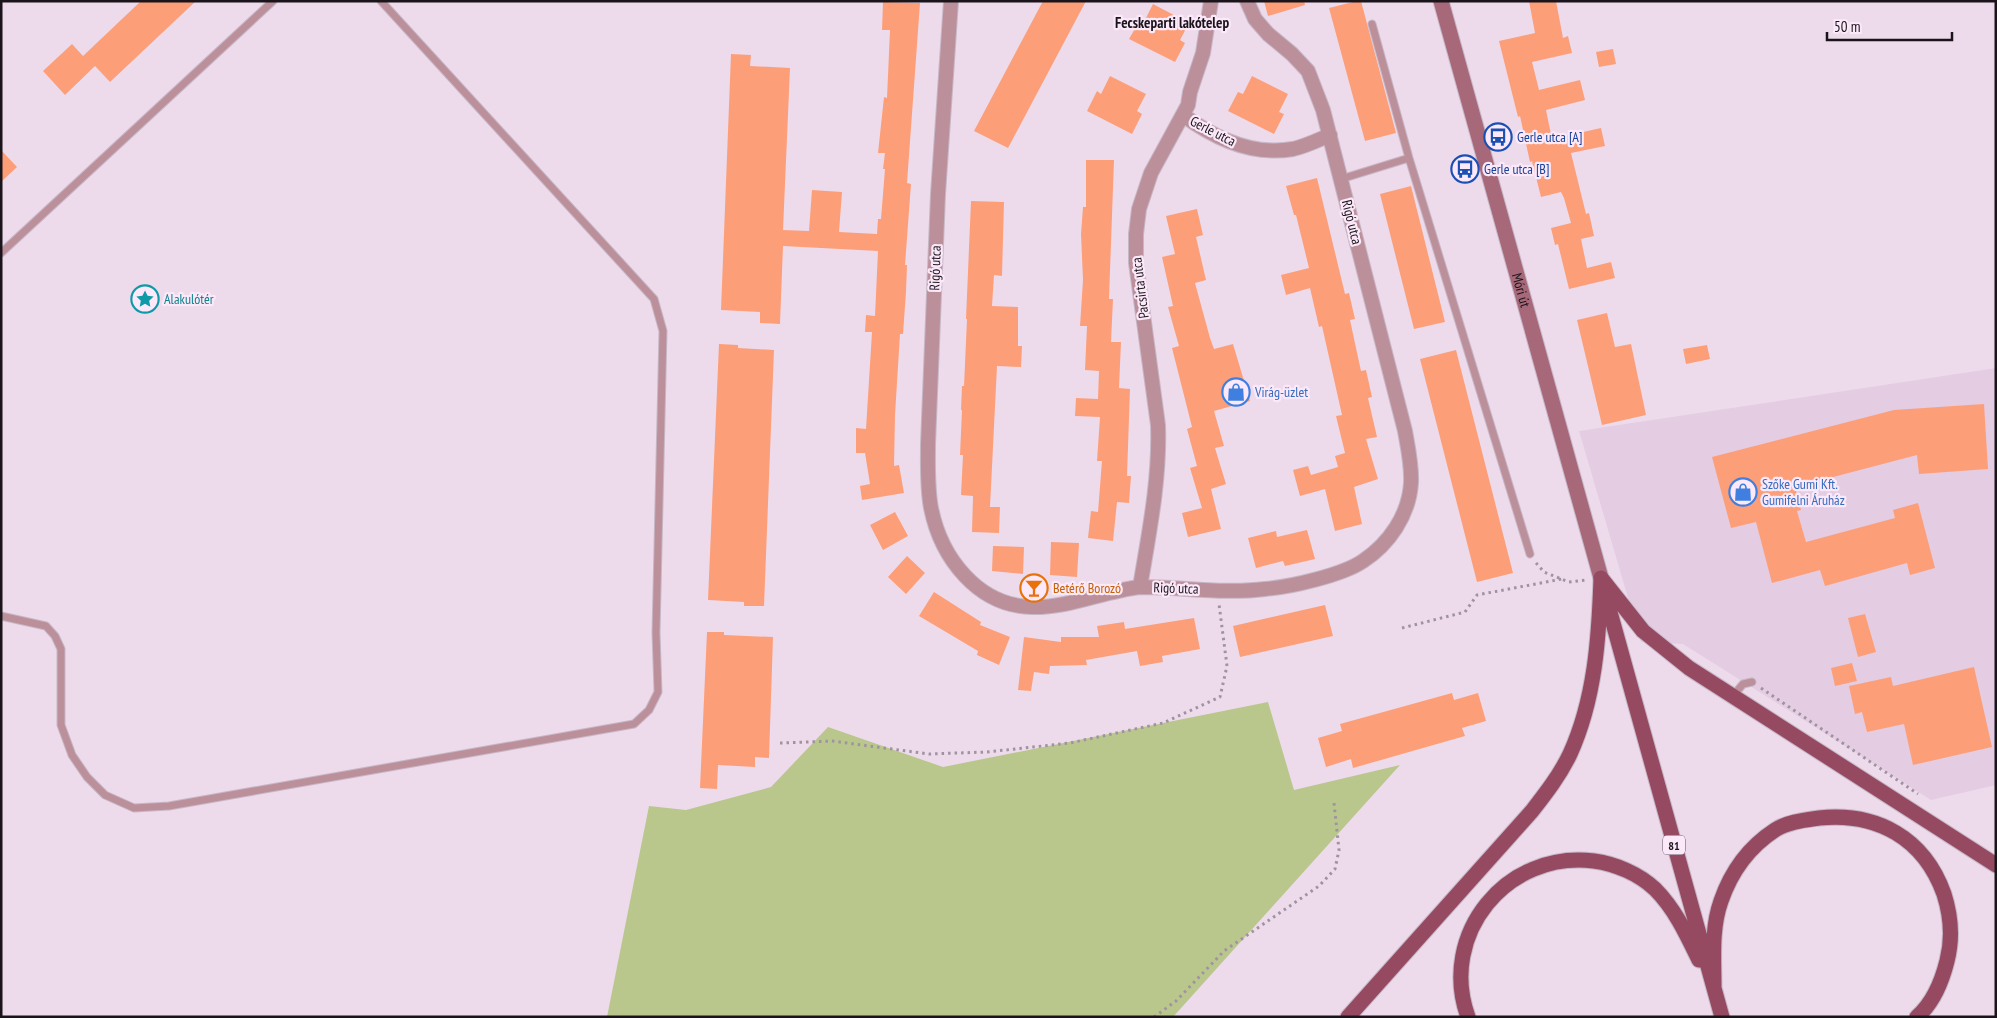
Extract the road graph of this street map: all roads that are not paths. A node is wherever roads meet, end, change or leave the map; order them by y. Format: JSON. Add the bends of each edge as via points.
{"nodes":[{"id":1,"x":273,"y":1,"type":"edge"},
{"id":2,"x":381,"y":1,"type":"edge"},
{"id":3,"x":951,"y":1,"type":"edge"},
{"id":4,"x":1211,"y":1,"type":"edge"},
{"id":5,"x":1247,"y":1,"type":"edge"},
{"id":6,"x":1441,"y":1,"type":"edge"},
{"id":7,"x":1372,"y":24,"type":"dead end"},
{"id":8,"x":1183,"y":115,"type":"junction"},
{"id":9,"x":1330,"y":134,"type":"junction"},
{"id":10,"x":1408,"y":158,"type":"junction"},
{"id":11,"x":1341,"y":179,"type":"junction"},
{"id":12,"x":1,"y":253,"type":"edge"},
{"id":13,"x":1530,"y":554,"type":"road end"},
{"id":14,"x":1601,"y":578,"type":"junction"},
{"id":15,"x":1140,"y":587,"type":"junction"},
{"id":16,"x":1,"y":616,"type":"edge"},
{"id":17,"x":1752,"y":682,"type":"road end"},
{"id":18,"x":1732,"y":696,"type":"junction"},
{"id":19,"x":1996,"y":865,"type":"edge"},
{"id":20,"x":1714,"y":988,"type":"junction"},
{"id":21,"x":1348,"y":1017,"type":"edge"},
{"id":22,"x":1468,"y":1017,"type":"edge"},
{"id":23,"x":1722,"y":1017,"type":"edge"},
{"id":24,"x":1917,"y":1017,"type":"edge"}],
"edges":[{"from":1,"to":12,"type":"lane"},
{"from":2,"to":16,"type":"lane","via":[[654,299],[663,331],[658,692],[648,710],[634,724],[169,806],[134,808],[105,795],[72,755],[61,725],[61,649],[55,636],[46,626]]},
{"from":3,"to":15,"type":"street","name":"Rigó utca","via":[[938,194],[928,444],[931,508],[937,530],[946,551],[973,585],[1012,605],[1058,605]]},
{"from":4,"to":8,"type":"street","name":"Pacsirta utca","via":[[1200,66]]},
{"from":5,"to":9,"type":"street","name":"Rigó utca","via":[[1255,19],[1268,34],[1308,71]]},
{"from":6,"to":14,"type":"main road","name":"Móri út"},
{"from":7,"to":10,"type":"lane"},
{"from":8,"to":9,"type":"street","name":"Gerle utca","via":[[1200,128],[1244,146],[1292,149]]},
{"from":8,"to":15,"type":"street","name":"Pacsirta utca","via":[[1151,173],[1139,209],[1136,234],[1136,263],[1159,449]]},
{"from":9,"to":11,"type":"street","name":"Rigó utca"},
{"from":10,"to":11,"type":"lane"},
{"from":10,"to":13,"type":"lane"},
{"from":11,"to":15,"type":"street","name":"Rigó utca","via":[[1405,431],[1411,483],[1408,505],[1397,527],[1379,549],[1362,562],[1319,578],[1265,590]]},
{"from":14,"to":18,"type":"main road","via":[[1643,631],[1689,668]]},
{"from":14,"to":20,"type":"main road","number":"81"},
{"from":14,"to":21,"type":"main road","via":[[1599,635],[1586,712],[1570,754],[1551,787]]},
{"from":17,"to":18,"type":"lane","via":[[1743,684]]},
{"from":18,"to":19,"type":"main road"},
{"from":20,"to":22,"type":"main road","via":[[1674,911],[1654,888],[1630,872],[1606,863],[1561,861],[1538,867],[1514,879],[1478,914],[1462,959],[1461,984]]},
{"from":20,"to":23,"type":"main road","number":"81"},
{"from":20,"to":24,"type":"main road","via":[[1715,925],[1734,871],[1755,846],[1776,829],[1804,820],[1835,816],[1884,826],[1905,838],[1925,858],[1940,884],[1948,907],[1951,947],[1945,972],[1933,998]]}]}
